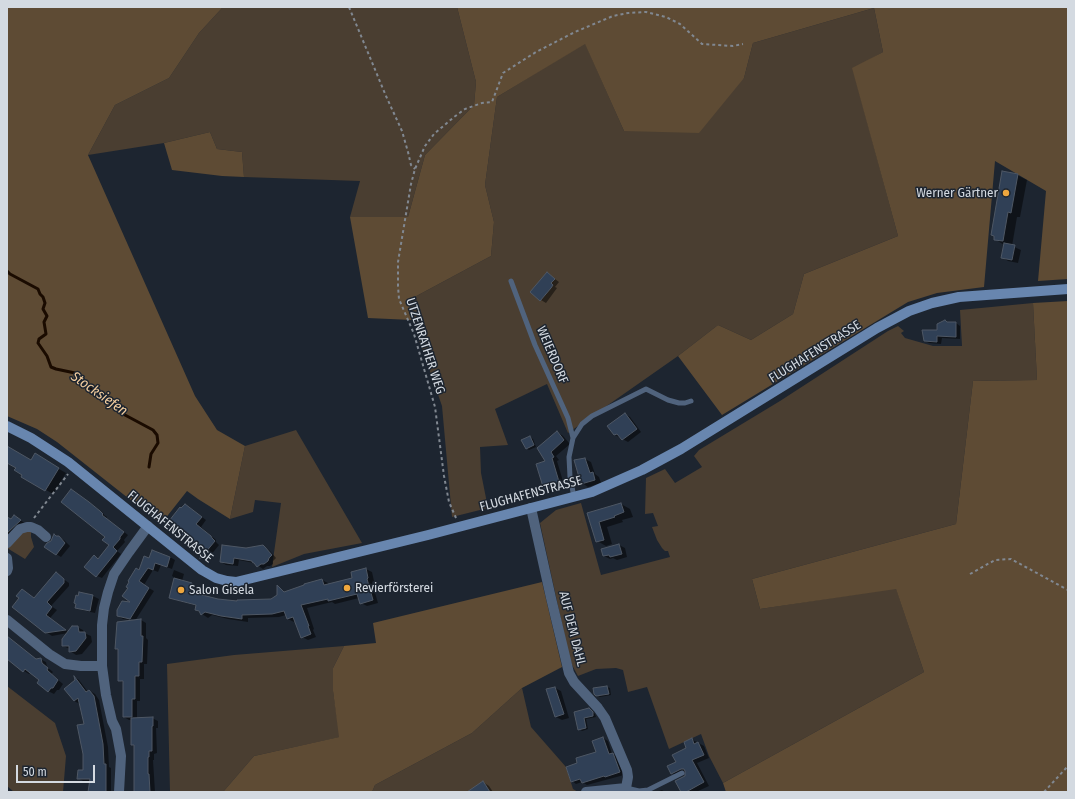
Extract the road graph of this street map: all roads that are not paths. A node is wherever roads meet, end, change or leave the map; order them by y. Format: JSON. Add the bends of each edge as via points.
{"nodes":[{"id":1,"x":511,"y":281,"type":"dead end"},
{"id":2,"x":1068,"y":289,"type":"edge"},
{"id":3,"x":690,"y":401,"type":"dead end"},
{"id":4,"x":7,"y":426,"type":"edge"},
{"id":5,"x":573,"y":438,"type":"junction"},
{"id":6,"x":574,"y":497,"type":"junction"},
{"id":7,"x":531,"y":508,"type":"junction"},
{"id":8,"x":148,"y":526,"type":"junction"},
{"id":9,"x":46,"y":537,"type":"dead end"},
{"id":10,"x":7,"y":543,"type":"edge"},
{"id":11,"x":7,"y":558,"type":"edge"},
{"id":12,"x":7,"y":571,"type":"edge"},
{"id":13,"x":7,"y":620,"type":"edge"},
{"id":14,"x":102,"y":666,"type":"junction"},
{"id":15,"x":682,"y":773,"type":"dead end"},
{"id":16,"x":626,"y":788,"type":"junction"},
{"id":17,"x":119,"y":792,"type":"edge"},
{"id":18,"x":586,"y":792,"type":"edge"}],
"edges":[{"from":1,"to":5,"type":"lane","name":"WEIERDORF","via":[[535,345],[568,418]]},
{"from":2,"to":6,"type":"main road","name":"FLUGHAFENSTRASSE","via":[[959,297],[909,311],[681,449],[625,478]]},
{"from":3,"to":5,"type":"lane","name":"WEIERDORF","via":[[679,403],[646,390],[592,416],[582,424]]},
{"from":4,"to":8,"type":"main road","name":"FLUGHAFENSTRASSE","via":[[74,466]]},
{"from":5,"to":6,"type":"lane","name":"WEIERDORF","via":[[569,467]]},
{"from":6,"to":7,"type":"main road","name":"FLUGHAFENSTRASSE"},
{"from":7,"to":8,"type":"main road","name":"FLUGHAFENSTRASSE","via":[[236,582],[216,578],[207,573]]},
{"from":7,"to":16,"type":"street","name":"AUF DEM DAHL","via":[[569,673],[605,718],[627,770]]},
{"from":8,"to":14,"type":"street","via":[[114,574],[108,592],[102,625]]},
{"from":9,"to":10,"type":"street","via":[[38,530],[27,527],[20,529]]},
{"from":11,"to":12,"type":"street"},
{"from":13,"to":14,"type":"street","via":[[65,664]]},
{"from":14,"to":17,"type":"street","via":[[106,695],[121,756]]},
{"from":15,"to":16,"type":"lane","via":[[648,790]]},
{"from":16,"to":18,"type":"street"}]}
